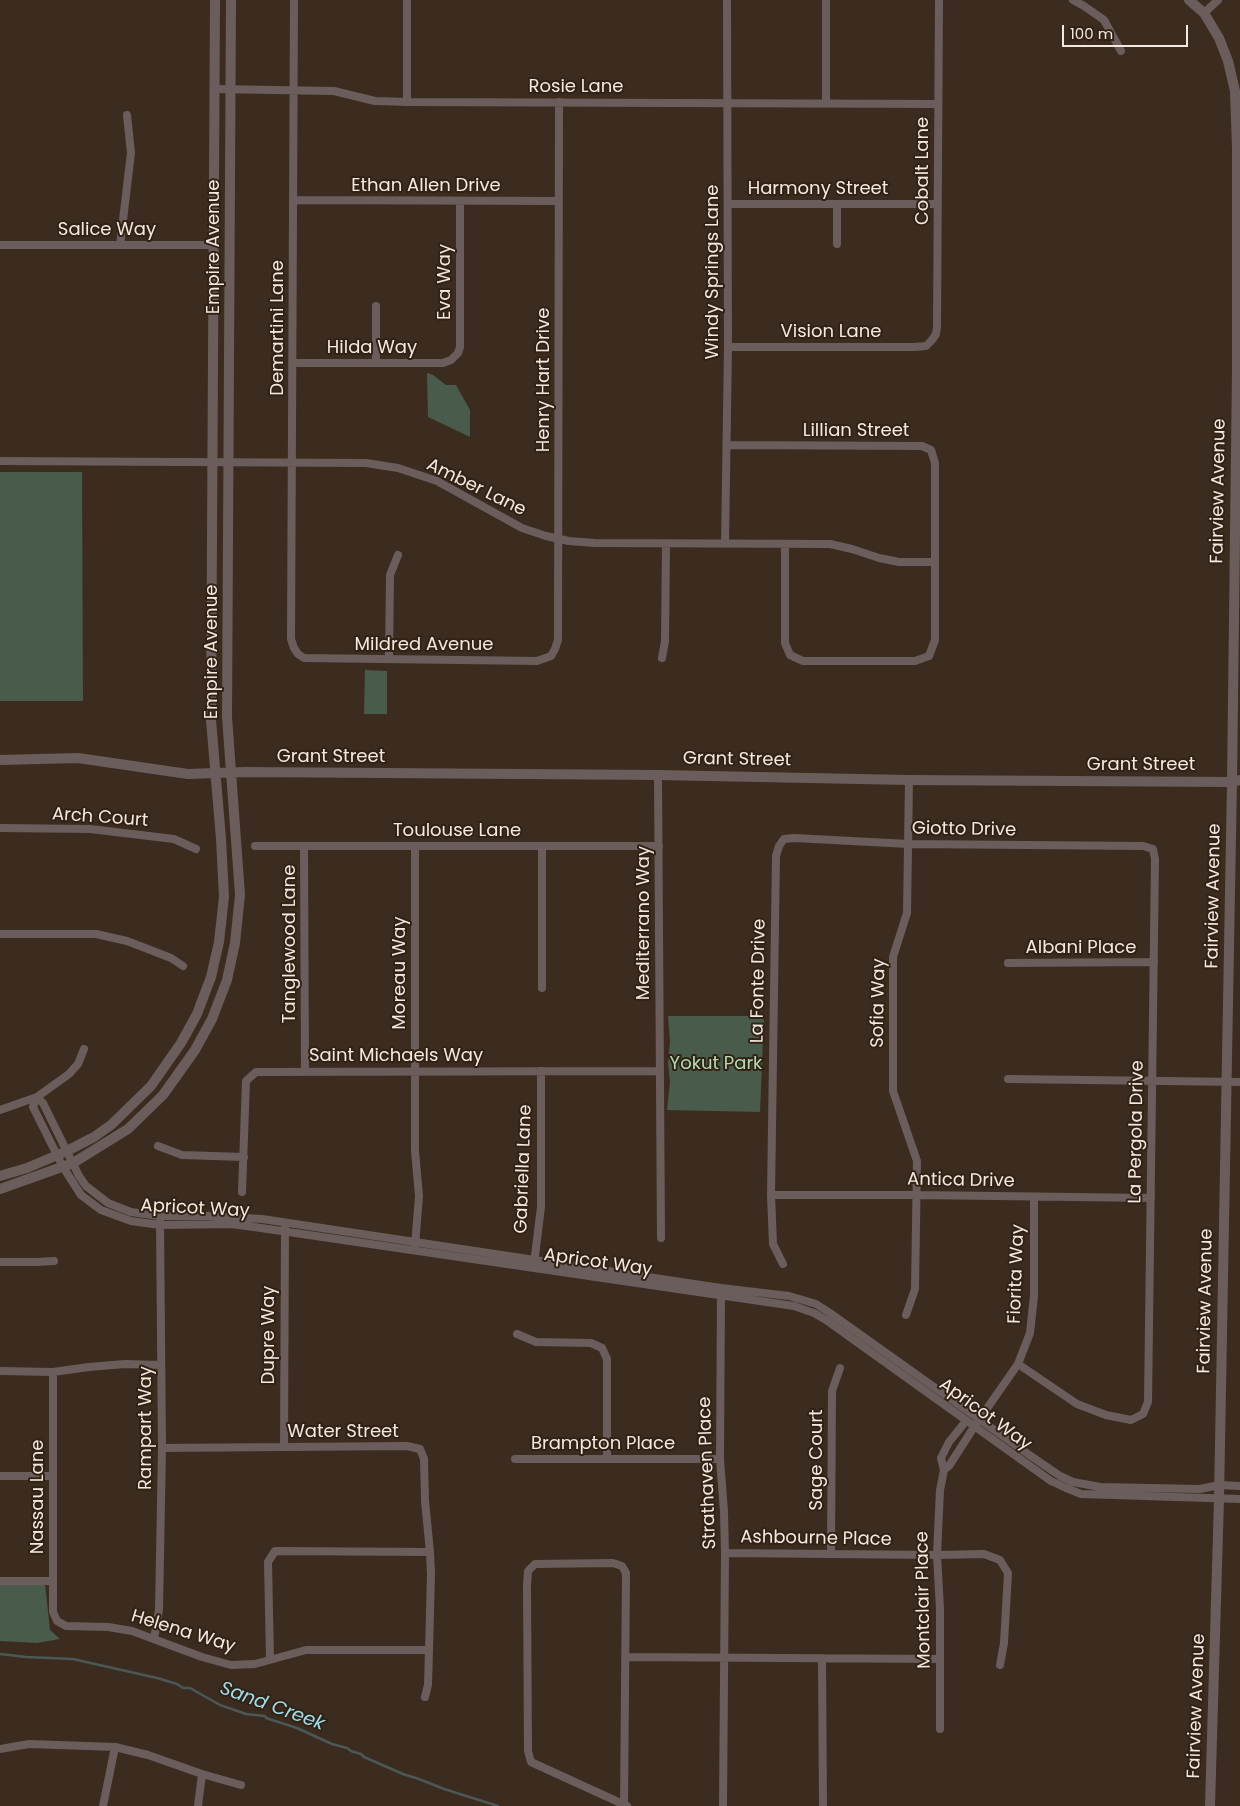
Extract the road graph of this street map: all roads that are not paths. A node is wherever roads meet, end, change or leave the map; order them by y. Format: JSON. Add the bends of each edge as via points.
{"nodes":[{"id":1,"x":214,"y":0,"type":"edge"},
{"id":2,"x":231,"y":0,"type":"edge"},
{"id":3,"x":294,"y":0,"type":"edge"},
{"id":4,"x":407,"y":0,"type":"edge"},
{"id":5,"x":727,"y":0,"type":"edge"},
{"id":6,"x":826,"y":0,"type":"edge"},
{"id":7,"x":939,"y":0,"type":"edge"},
{"id":8,"x":1073,"y":0,"type":"edge"},
{"id":9,"x":1189,"y":0,"type":"edge"},
{"id":10,"x":1218,"y":0,"type":"edge"},
{"id":11,"x":1204,"y":13,"type":"junction"},
{"id":12,"x":1121,"y":51,"type":"dead end"},
{"id":13,"x":214,"y":89,"type":"junction"},
{"id":14,"x":230,"y":89,"type":"junction"},
{"id":15,"x":294,"y":90,"type":"junction"},
{"id":16,"x":407,"y":102,"type":"junction"},
{"id":17,"x":559,"y":102,"type":"junction"},
{"id":18,"x":726,"y":103,"type":"junction"},
{"id":19,"x":826,"y":103,"type":"junction"},
{"id":20,"x":938,"y":104,"type":"junction"},
{"id":21,"x":127,"y":115,"type":"dead end"},
{"id":22,"x":294,"y":200,"type":"junction"},
{"id":23,"x":460,"y":201,"type":"junction"},
{"id":24,"x":559,"y":201,"type":"junction"},
{"id":25,"x":728,"y":204,"type":"junction"},
{"id":26,"x":837,"y":204,"type":"junction"},
{"id":27,"x":938,"y":204,"type":"junction"},
{"id":28,"x":0,"y":244,"type":"edge"},
{"id":29,"x":120,"y":244,"type":"junction"},
{"id":30,"x":214,"y":244,"type":"junction"},
{"id":31,"x":836,"y":244,"type":"dead end"},
{"id":32,"x":376,"y":306,"type":"dead end"},
{"id":33,"x":932,"y":340,"type":"joint"},
{"id":34,"x":728,"y":347,"type":"junction"},
{"id":35,"x":451,"y":360,"type":"joint"},
{"id":36,"x":293,"y":363,"type":"junction"},
{"id":37,"x":376,"y":363,"type":"junction"},
{"id":38,"x":727,"y":446,"type":"junction"},
{"id":39,"x":0,"y":461,"type":"edge"},
{"id":40,"x":213,"y":462,"type":"junction"},
{"id":41,"x":229,"y":462,"type":"junction"},
{"id":42,"x":292,"y":462,"type":"junction"},
{"id":43,"x":1238,"y":504,"type":"edge"},
{"id":44,"x":1238,"y":518,"type":"edge"},
{"id":45,"x":558,"y":539,"type":"junction"},
{"id":46,"x":666,"y":544,"type":"junction"},
{"id":47,"x":726,"y":544,"type":"junction"},
{"id":48,"x":785,"y":544,"type":"junction"},
{"id":49,"x":398,"y":555,"type":"dead end"},
{"id":50,"x":935,"y":562,"type":"junction"},
{"id":51,"x":298,"y":654,"type":"joint"},
{"id":52,"x":551,"y":656,"type":"joint"},
{"id":53,"x":662,"y":658,"type":"dead end"},
{"id":54,"x":389,"y":659,"type":"junction"},
{"id":55,"x":0,"y":760,"type":"edge"},
{"id":56,"x":232,"y":772,"type":"junction"},
{"id":57,"x":216,"y":773,"type":"junction"},
{"id":58,"x":658,"y":775,"type":"junction"},
{"id":59,"x":909,"y":780,"type":"junction"},
{"id":60,"x":1236,"y":781,"type":"edge"},
{"id":61,"x":0,"y":828,"type":"edge"},
{"id":62,"x":909,"y":844,"type":"junction"},
{"id":63,"x":255,"y":846,"type":"dead end"},
{"id":64,"x":304,"y":846,"type":"junction"},
{"id":65,"x":415,"y":846,"type":"junction"},
{"id":66,"x":542,"y":846,"type":"junction"},
{"id":67,"x":659,"y":846,"type":"junction"},
{"id":68,"x":779,"y":846,"type":"joint"},
{"id":69,"x":196,"y":849,"type":"dead end"},
{"id":70,"x":1153,"y":849,"type":"joint"},
{"id":71,"x":0,"y":934,"type":"edge"},
{"id":72,"x":1154,"y":962,"type":"junction"},
{"id":73,"x":1008,"y":963,"type":"dead end"},
{"id":74,"x":183,"y":966,"type":"dead end"},
{"id":75,"x":542,"y":988,"type":"dead end"},
{"id":76,"x":84,"y":1049,"type":"dead end"},
{"id":77,"x":415,"y":1071,"type":"junction"},
{"id":78,"x":541,"y":1071,"type":"junction"},
{"id":79,"x":660,"y":1071,"type":"junction"},
{"id":80,"x":305,"y":1072,"type":"junction"},
{"id":81,"x":1008,"y":1079,"type":"dead end"},
{"id":82,"x":1152,"y":1082,"type":"junction"},
{"id":83,"x":1227,"y":1082,"type":"junction"},
{"id":84,"x":1240,"y":1082,"type":"edge"},
{"id":85,"x":37,"y":1097,"type":"junction"},
{"id":86,"x":0,"y":1110,"type":"edge"},
{"id":87,"x":158,"y":1146,"type":"dead end"},
{"id":88,"x":67,"y":1151,"type":"junction"},
{"id":89,"x":57,"y":1155,"type":"junction"},
{"id":90,"x":244,"y":1157,"type":"junction"},
{"id":91,"x":73,"y":1163,"type":"junction"},
{"id":92,"x":63,"y":1167,"type":"junction"},
{"id":93,"x":0,"y":1176,"type":"edge"},
{"id":94,"x":0,"y":1188,"type":"edge"},
{"id":95,"x":242,"y":1192,"type":"dead end"},
{"id":96,"x":771,"y":1195,"type":"junction"},
{"id":97,"x":917,"y":1195,"type":"junction"},
{"id":98,"x":1034,"y":1196,"type":"junction"},
{"id":99,"x":1151,"y":1198,"type":"junction"},
{"id":100,"x":160,"y":1220,"type":"junction"},
{"id":101,"x":285,"y":1227,"type":"junction"},
{"id":102,"x":661,"y":1238,"type":"dead end"},
{"id":103,"x":415,"y":1241,"type":"junction"},
{"id":104,"x":414,"y":1250,"type":"junction"},
{"id":105,"x":54,"y":1260,"type":"dead end"},
{"id":106,"x":535,"y":1260,"type":"junction"},
{"id":107,"x":0,"y":1262,"type":"edge"},
{"id":108,"x":783,"y":1264,"type":"dead end"},
{"id":109,"x":534,"y":1268,"type":"junction"},
{"id":110,"x":721,"y":1292,"type":"junction"},
{"id":111,"x":906,"y":1315,"type":"dead end"},
{"id":112,"x":516,"y":1334,"type":"dead end"},
{"id":113,"x":1018,"y":1364,"type":"junction"},
{"id":114,"x":161,"y":1365,"type":"junction"},
{"id":115,"x":840,"y":1368,"type":"dead end"},
{"id":116,"x":0,"y":1371,"type":"edge"},
{"id":117,"x":53,"y":1372,"type":"junction"},
{"id":118,"x":966,"y":1421,"type":"junction"},
{"id":119,"x":976,"y":1423,"type":"junction"},
{"id":120,"x":284,"y":1447,"type":"junction"},
{"id":121,"x":162,"y":1448,"type":"junction"},
{"id":122,"x":515,"y":1459,"type":"dead end"},
{"id":123,"x":607,"y":1459,"type":"junction"},
{"id":124,"x":720,"y":1459,"type":"junction"},
{"id":125,"x":944,"y":1470,"type":"junction"},
{"id":126,"x":0,"y":1476,"type":"edge"},
{"id":127,"x":53,"y":1476,"type":"junction"},
{"id":128,"x":1219,"y":1485,"type":"junction"},
{"id":129,"x":1240,"y":1486,"type":"edge"},
{"id":130,"x":1219,"y":1499,"type":"junction"},
{"id":131,"x":1240,"y":1500,"type":"edge"},
{"id":132,"x":430,"y":1552,"type":"junction"},
{"id":133,"x":725,"y":1553,"type":"junction"},
{"id":134,"x":831,"y":1554,"type":"junction"},
{"id":135,"x":938,"y":1555,"type":"junction"},
{"id":136,"x":0,"y":1581,"type":"edge"},
{"id":137,"x":53,"y":1582,"type":"junction"},
{"id":138,"x":57,"y":1621,"type":"joint"},
{"id":139,"x":154,"y":1639,"type":"junction"},
{"id":140,"x":429,"y":1650,"type":"junction"},
{"id":141,"x":625,"y":1657,"type":"junction"},
{"id":142,"x":724,"y":1657,"type":"junction"},
{"id":143,"x":822,"y":1658,"type":"junction"},
{"id":144,"x":270,"y":1659,"type":"junction"},
{"id":145,"x":940,"y":1659,"type":"junction"},
{"id":146,"x":1000,"y":1665,"type":"dead end"},
{"id":147,"x":425,"y":1696,"type":"dead end"},
{"id":148,"x":940,"y":1729,"type":"dead end"},
{"id":149,"x":115,"y":1747,"type":"junction"},
{"id":150,"x":0,"y":1749,"type":"edge"},
{"id":151,"x":202,"y":1774,"type":"junction"},
{"id":152,"x":241,"y":1785,"type":"dead end"},
{"id":153,"x":625,"y":1805,"type":"edge"},
{"id":154,"x":103,"y":1806,"type":"edge"},
{"id":155,"x":198,"y":1806,"type":"edge"},
{"id":156,"x":723,"y":1806,"type":"edge"},
{"id":157,"x":823,"y":1806,"type":"edge"},
{"id":158,"x":1210,"y":1806,"type":"edge"}],
"edges":[{"from":1,"to":13,"type":"street","name":"Empire Avenue"},
{"from":2,"to":14,"type":"street","name":"Empire Avenue"},
{"from":3,"to":15,"type":"street","name":"Demartini Lane"},
{"from":4,"to":16,"type":"street"},
{"from":5,"to":18,"type":"street","name":"Windy Springs Lane"},
{"from":6,"to":19,"type":"street"},
{"from":7,"to":20,"type":"street","name":"Cobalt Lane"},
{"from":8,"to":12,"type":"street","via":[[1104,20]]},
{"from":9,"to":11,"type":"street","name":"Fairview Avenue"},
{"from":10,"to":11,"type":"street"},
{"from":11,"to":43,"type":"street","name":"Fairview Avenue","via":[[1219,38],[1235,91]]},
{"from":13,"to":14,"type":"street","name":"Rosie Lane"},
{"from":13,"to":30,"type":"street","name":"Empire Avenue"},
{"from":14,"to":15,"type":"street","name":"Rosie Lane"},
{"from":14,"to":41,"type":"street","name":"Empire Avenue"},
{"from":15,"to":16,"type":"street","name":"Rosie Lane","via":[[334,91],[375,101]]},
{"from":15,"to":22,"type":"street","name":"Demartini Lane"},
{"from":16,"to":17,"type":"street","name":"Rosie Lane"},
{"from":17,"to":18,"type":"street","name":"Rosie Lane"},
{"from":17,"to":24,"type":"street","name":"Henry Hart Drive"},
{"from":18,"to":19,"type":"street","name":"Rosie Lane"},
{"from":18,"to":25,"type":"street","name":"Windy Springs Lane"},
{"from":19,"to":20,"type":"street","name":"Rosie Lane"},
{"from":20,"to":27,"type":"street","name":"Cobalt Lane"},
{"from":21,"to":29,"type":"street","via":[[131,153]]},
{"from":22,"to":23,"type":"street","name":"Ethan Allen Drive"},
{"from":22,"to":36,"type":"street","name":"Demartini Lane"},
{"from":23,"to":24,"type":"street","name":"Ethan Allen Drive"},
{"from":23,"to":35,"type":"street","name":"Eva Way","via":[[460,347]]},
{"from":24,"to":45,"type":"street","name":"Henry Hart Drive"},
{"from":25,"to":26,"type":"street","name":"Harmony Street"},
{"from":25,"to":34,"type":"street","name":"Windy Springs Lane"},
{"from":26,"to":27,"type":"street","name":"Harmony Street"},
{"from":26,"to":31,"type":"street"},
{"from":27,"to":33,"type":"street","name":"Cobalt Lane","via":[[937,327]]},
{"from":28,"to":29,"type":"street","name":"Salice Way"},
{"from":29,"to":30,"type":"street","name":"Salice Way"},
{"from":30,"to":40,"type":"street","name":"Empire Avenue"},
{"from":32,"to":37,"type":"street"},
{"from":33,"to":34,"type":"street","name":"Vision Lane","via":[[926,346],[914,347]]},
{"from":34,"to":38,"type":"street","name":"Windy Springs Lane"},
{"from":35,"to":37,"type":"street","name":"Hilda Way","via":[[443,363]]},
{"from":36,"to":37,"type":"street","name":"Hilda Way"},
{"from":36,"to":42,"type":"street","name":"Demartini Lane"},
{"from":38,"to":47,"type":"street","name":"Windy Springs Lane"},
{"from":38,"to":50,"type":"street","name":"Lillian Street","via":[[922,446],[931,450],[935,463]]},
{"from":39,"to":40,"type":"street","name":"Amber Lane"},
{"from":40,"to":41,"type":"street","name":"Amber Lane"},
{"from":40,"to":57,"type":"street","name":"Empire Avenue","via":[[211,720]]},
{"from":41,"to":42,"type":"street","name":"Amber Lane"},
{"from":41,"to":56,"type":"street","name":"Empire Avenue","via":[[227,717]]},
{"from":42,"to":45,"type":"street","name":"Amber Lane","via":[[366,463],[398,468],[437,482],[522,528]]},
{"from":42,"to":51,"type":"street","name":"Demartini Lane","via":[[291,638]]},
{"from":43,"to":44,"type":"street","name":"Fairview Avenue"},
{"from":44,"to":60,"type":"street","name":"Fairview Avenue"},
{"from":45,"to":46,"type":"street","name":"Amber Lane","via":[[583,543]]},
{"from":45,"to":52,"type":"street","name":"Henry Hart Drive","via":[[558,640]]},
{"from":46,"to":47,"type":"street","name":"Amber Lane"},
{"from":46,"to":53,"type":"street"},
{"from":47,"to":48,"type":"street","name":"Amber Lane"},
{"from":48,"to":50,"type":"street","name":"Amber Lane","via":[[830,544],[899,562]]},
{"from":48,"to":50,"type":"street","via":[[785,643],[790,655],[802,661],[915,661],[929,656],[934,640]]},
{"from":49,"to":54,"type":"street","via":[[390,576]]},
{"from":51,"to":54,"type":"street","name":"Mildred Avenue","via":[[312,659]]},
{"from":52,"to":54,"type":"street","name":"Mildred Avenue","via":[[537,660]]},
{"from":55,"to":57,"type":"street","via":[[78,758],[188,774]]},
{"from":56,"to":57,"type":"street","name":"Grant Street"},
{"from":56,"to":58,"type":"street","name":"Grant Street"},
{"from":56,"to":91,"type":"street","name":"Empire Avenue","via":[[240,895],[227,980],[212,1019],[195,1050],[163,1095],[128,1129]]},
{"from":57,"to":88,"type":"street","name":"Empire Avenue","via":[[224,897],[219,942],[198,1014],[151,1086],[111,1125]]},
{"from":58,"to":59,"type":"street","name":"Grant Street"},
{"from":58,"to":67,"type":"street","name":"Mediterrano Way"},
{"from":59,"to":60,"type":"street","name":"Grant Street"},
{"from":59,"to":62,"type":"street","name":"Sofia Way"},
{"from":60,"to":83,"type":"street","name":"Fairview Avenue"},
{"from":61,"to":69,"type":"street","name":"Arch Court","via":[[90,829],[174,839]]},
{"from":62,"to":68,"type":"street","name":"Giotto Drive","via":[[794,838],[784,839]]},
{"from":62,"to":70,"type":"street","name":"Giotto Drive","via":[[1143,846]]},
{"from":62,"to":97,"type":"street","name":"Sofia Way","via":[[907,913],[893,958],[893,1091],[917,1161]]},
{"from":63,"to":64,"type":"street","name":"Toulouse Lane"},
{"from":64,"to":65,"type":"street","name":"Toulouse Lane"},
{"from":64,"to":80,"type":"street","name":"Tanglewood Lane"},
{"from":65,"to":66,"type":"street","name":"Toulouse Lane"},
{"from":65,"to":77,"type":"street","name":"Moreau Way"},
{"from":66,"to":67,"type":"street","name":"Toulouse Lane"},
{"from":66,"to":75,"type":"street"},
{"from":67,"to":79,"type":"street","name":"Mediterrano Way"},
{"from":68,"to":96,"type":"street","name":"La Fonte Drive","via":[[776,856]]},
{"from":70,"to":72,"type":"street","name":"La Pergola Drive","via":[[1156,859]]},
{"from":71,"to":74,"type":"street","via":[[96,934],[171,958]]},
{"from":72,"to":73,"type":"street","name":"Albani Place"},
{"from":72,"to":82,"type":"street","name":"La Pergola Drive"},
{"from":76,"to":85,"type":"street","via":[[78,1064],[69,1074]]},
{"from":77,"to":78,"type":"street","name":"Saint Michaels Way"},
{"from":77,"to":80,"type":"street","name":"Saint Michaels Way"},
{"from":77,"to":103,"type":"street","name":"Moreau Way","via":[[415,1151],[419,1196]]},
{"from":78,"to":79,"type":"street","name":"Saint Michaels Way"},
{"from":78,"to":106,"type":"street","name":"Gabriella Lane","via":[[541,1207]]},
{"from":79,"to":102,"type":"street","name":"Mediterrano Way"},
{"from":80,"to":90,"type":"street","name":"Saint Michaels Way","via":[[256,1072],[246,1081]]},
{"from":81,"to":82,"type":"street"},
{"from":82,"to":83,"type":"street"},
{"from":82,"to":99,"type":"street","name":"La Pergola Drive"},
{"from":83,"to":84,"type":"street"},
{"from":83,"to":128,"type":"street","name":"Fairview Avenue"},
{"from":85,"to":86,"type":"street"},
{"from":85,"to":88,"type":"street","name":"Apricot Way"},
{"from":85,"to":89,"type":"street","name":"Apricot Way","via":[[33,1107]]},
{"from":87,"to":90,"type":"street","via":[[182,1155]]},
{"from":88,"to":89,"type":"street","name":"Empire Avenue"},
{"from":88,"to":91,"type":"street","name":"Apricot Way"},
{"from":89,"to":92,"type":"street","name":"Apricot Way"},
{"from":89,"to":93,"type":"street","name":"Empire Avenue"},
{"from":90,"to":95,"type":"street","name":"Saint Michaels Way"},
{"from":91,"to":92,"type":"street","name":"Empire Avenue"},
{"from":91,"to":100,"type":"street","name":"Apricot Way","via":[[86,1186],[108,1203]]},
{"from":92,"to":94,"type":"street","name":"Empire Avenue"},
{"from":92,"to":100,"type":"street","name":"Apricot Way","via":[[81,1195],[101,1210],[131,1220]]},
{"from":96,"to":97,"type":"street","name":"Antica Drive"},
{"from":96,"to":108,"type":"street","name":"La Fonte Drive","via":[[773,1244]]},
{"from":97,"to":98,"type":"street","name":"Antica Drive"},
{"from":97,"to":111,"type":"street","name":"Sofia Way","via":[[915,1289]]},
{"from":98,"to":99,"type":"street","name":"Antica Drive"},
{"from":98,"to":113,"type":"street","name":"Fiorita Way","via":[[1034,1296],[1030,1333]]},
{"from":99,"to":113,"type":"street","name":"La Pergola Drive","via":[[1148,1402],[1143,1414],[1131,1420],[1077,1404]]},
{"from":100,"to":101,"type":"street","name":"Apricot Way"},
{"from":100,"to":114,"type":"street","name":"Rampart Way"},
{"from":101,"to":103,"type":"street","name":"Apricot Way"},
{"from":101,"to":104,"type":"street","name":"Apricot Way"},
{"from":101,"to":120,"type":"street","name":"Dupre Way"},
{"from":103,"to":104,"type":"street","name":"Moreau Way"},
{"from":103,"to":106,"type":"street","name":"Apricot Way"},
{"from":104,"to":109,"type":"street","name":"Apricot Way"},
{"from":105,"to":107,"type":"street"},
{"from":106,"to":109,"type":"street","name":"Gabriella Lane"},
{"from":106,"to":110,"type":"street","name":"Apricot Way"},
{"from":109,"to":110,"type":"street","name":"Apricot Way"},
{"from":110,"to":118,"type":"street","name":"Apricot Way","via":[[814,1313]]},
{"from":110,"to":119,"type":"street","name":"Apricot Way","via":[[789,1296],[816,1304]]},
{"from":110,"to":124,"type":"street","name":"Strathaven Place"},
{"from":112,"to":123,"type":"street","via":[[536,1342],[590,1343],[602,1348],[607,1359]]},
{"from":113,"to":119,"type":"street","name":"Fiorita Way"},
{"from":114,"to":117,"type":"street","via":[[89,1366]]},
{"from":114,"to":121,"type":"street","name":"Rampart Way"},
{"from":115,"to":134,"type":"street","name":"Sage Court","via":[[832,1391]]},
{"from":116,"to":117,"type":"street"},
{"from":117,"to":127,"type":"street","name":"Nassau Lane"},
{"from":118,"to":119,"type":"street","name":"Apricot Way"},
{"from":118,"to":125,"type":"street","name":"Montclair Place","via":[[941,1458]]},
{"from":119,"to":125,"type":"street","name":"Montclair Place"},
{"from":119,"to":128,"type":"street","name":"Apricot Way","via":[[1073,1482],[1100,1487],[1200,1489]]},
{"from":119,"to":130,"type":"street","name":"Apricot Way","via":[[1051,1481],[1081,1494]]},
{"from":120,"to":121,"type":"street","name":"Water Street"},
{"from":120,"to":132,"type":"street","name":"Water Street","via":[[420,1448],[424,1459]]},
{"from":121,"to":139,"type":"street","name":"Rampart Way","via":[[159,1610]]},
{"from":122,"to":123,"type":"street","name":"Brampton Place"},
{"from":123,"to":124,"type":"street","name":"Brampton Place"},
{"from":124,"to":133,"type":"street","name":"Strathaven Place"},
{"from":125,"to":135,"type":"street","name":"Montclair Place","via":[[940,1490]]},
{"from":126,"to":127,"type":"street"},
{"from":127,"to":137,"type":"street","name":"Nassau Lane"},
{"from":128,"to":129,"type":"street","name":"Apricot Way"},
{"from":128,"to":130,"type":"street","name":"Fairview Avenue"},
{"from":130,"to":131,"type":"street","name":"Apricot Way"},
{"from":130,"to":158,"type":"street","name":"Fairview Avenue"},
{"from":132,"to":140,"type":"street"},
{"from":132,"to":144,"type":"street","via":[[275,1551],[268,1562]]},
{"from":133,"to":134,"type":"street","name":"Ashbourne Place"},
{"from":133,"to":142,"type":"street","name":"Strathaven Place"},
{"from":134,"to":135,"type":"street","name":"Ashbourne Place"},
{"from":135,"to":145,"type":"street","name":"Montclair Place"},
{"from":135,"to":146,"type":"street","name":"Ashbourne Place","via":[[984,1554],[1000,1560],[1008,1573]]},
{"from":136,"to":137,"type":"street"},
{"from":137,"to":138,"type":"street","name":"Nassau Lane","via":[[53,1612]]},
{"from":138,"to":139,"type":"street","name":"Helena Way","via":[[66,1626],[132,1630]]},
{"from":139,"to":144,"type":"street","name":"Helena Way","via":[[202,1658],[231,1665],[256,1664]]},
{"from":140,"to":144,"type":"street","name":"Helena Way","via":[[306,1650]]},
{"from":140,"to":147,"type":"street"},
{"from":141,"to":142,"type":"street"},
{"from":141,"to":153,"type":"street"},
{"from":141,"to":153,"type":"street","via":[[626,1573],[622,1566],[613,1563],[535,1564],[528,1571],[528,1752],[531,1762]]},
{"from":142,"to":143,"type":"street"},
{"from":142,"to":156,"type":"street","name":"Strathaven Place"},
{"from":143,"to":145,"type":"street"},
{"from":143,"to":157,"type":"street"},
{"from":145,"to":148,"type":"street","name":"Montclair Place"},
{"from":149,"to":150,"type":"street","via":[[29,1744]]},
{"from":149,"to":151,"type":"street","via":[[148,1754]]},
{"from":149,"to":154,"type":"street"},
{"from":151,"to":152,"type":"street"},
{"from":151,"to":155,"type":"street"}]}
